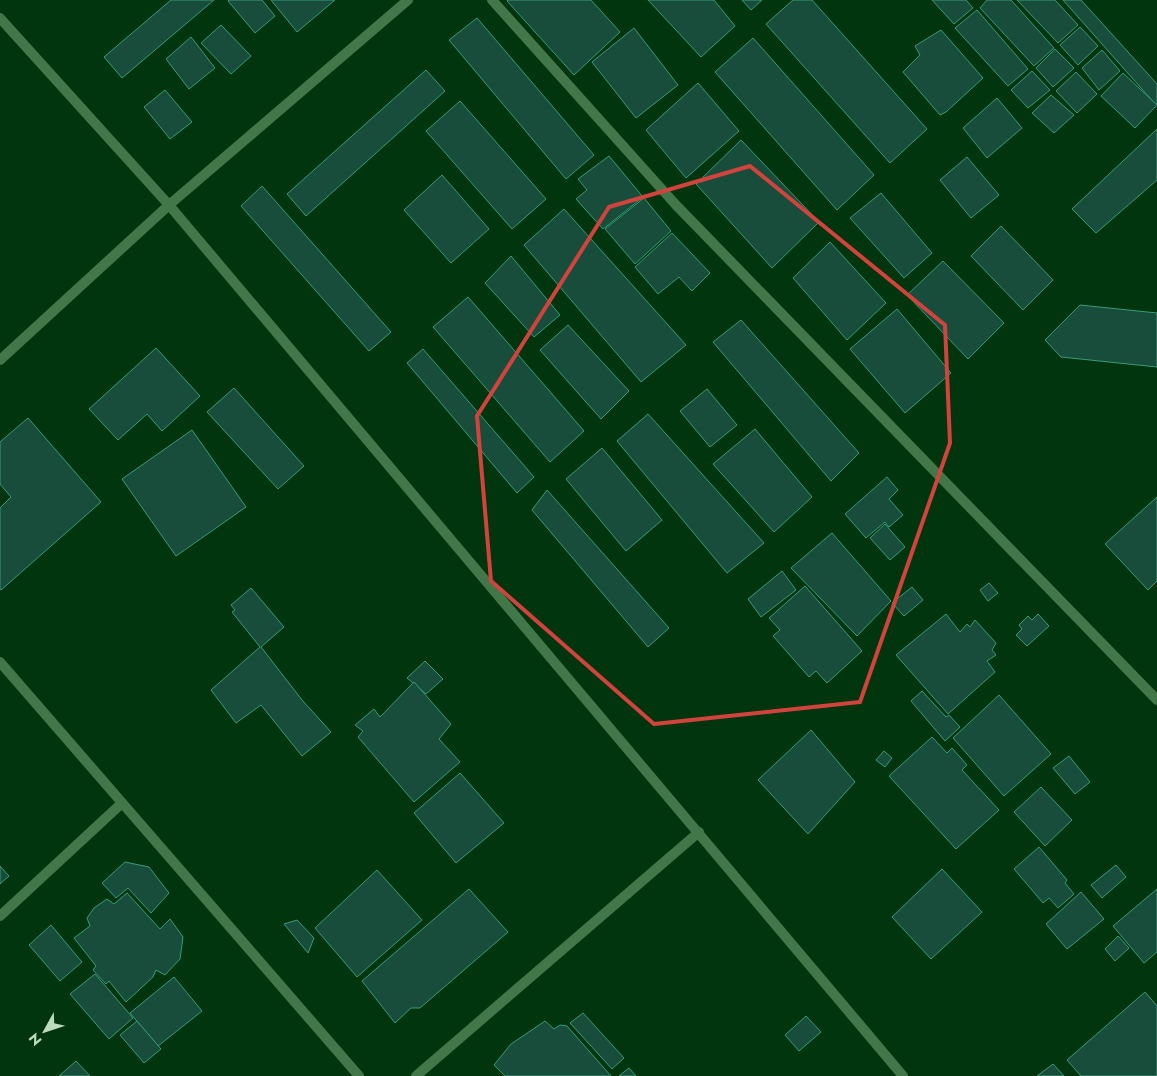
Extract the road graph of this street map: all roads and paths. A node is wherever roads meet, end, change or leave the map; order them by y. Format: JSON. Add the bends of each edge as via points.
{"nodes":[{"id":1,"x":408,"y":0,"type":"edge"},
{"id":2,"x":492,"y":0,"type":"edge"},
{"id":3,"x":0,"y":18,"type":"edge"},
{"id":4,"x":169,"y":205,"type":"junction"},
{"id":5,"x":0,"y":360,"type":"edge"},
{"id":6,"x":0,"y":662,"type":"edge"},
{"id":7,"x":1157,"y":700,"type":"edge"},
{"id":8,"x":122,"y":803,"type":"junction"},
{"id":9,"x":699,"y":832,"type":"junction"},
{"id":10,"x":0,"y":916,"type":"edge"},
{"id":11,"x":359,"y":1076,"type":"edge"},
{"id":12,"x":416,"y":1076,"type":"edge"},
{"id":13,"x":903,"y":1076,"type":"edge"}],
"edges":[{"from":1,"to":4,"type":"street"},
{"from":2,"to":7,"type":"street","via":[[676,205]]},
{"from":3,"to":4,"type":"street"},
{"from":4,"to":5,"type":"street"},
{"from":4,"to":9,"type":"street"},
{"from":6,"to":8,"type":"street"},
{"from":8,"to":10,"type":"street"},
{"from":8,"to":11,"type":"street"},
{"from":9,"to":12,"type":"street"},
{"from":9,"to":13,"type":"street"}]}
